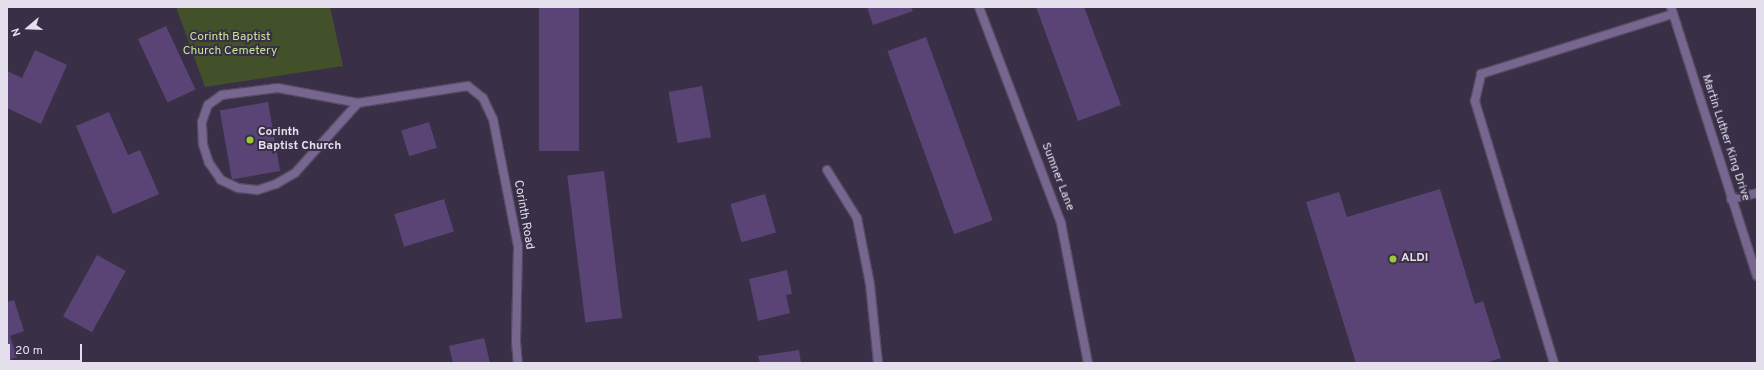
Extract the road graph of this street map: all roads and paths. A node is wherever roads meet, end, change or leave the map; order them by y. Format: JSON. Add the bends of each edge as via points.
{"nodes":[{"id":1,"x":979,"y":7,"type":"edge"},
{"id":2,"x":1672,"y":10,"type":"edge"},
{"id":3,"x":358,"y":102,"type":"junction"},
{"id":4,"x":827,"y":170,"type":"dead end"},
{"id":5,"x":1757,"y":193,"type":"edge"},
{"id":6,"x":1731,"y":199,"type":"junction"},
{"id":7,"x":1757,"y":276,"type":"edge"},
{"id":8,"x":518,"y":363,"type":"edge"},
{"id":9,"x":878,"y":363,"type":"edge"},
{"id":10,"x":1088,"y":363,"type":"edge"},
{"id":11,"x":1554,"y":363,"type":"edge"}],
"edges":[{"from":1,"to":10,"type":"street","name":"Sumner Lane","via":[[1061,223]]},
{"from":2,"to":6,"type":"street","name":"Martin Luther King Drive"},
{"from":2,"to":11,"type":"street","via":[[1481,74],[1475,101]]},
{"from":3,"to":3,"type":"street","name":"Corinth Road","via":[[278,88],[222,95],[208,105],[202,122],[203,144],[209,163],[221,180],[238,188],[256,190],[276,184],[295,173]]},
{"from":3,"to":8,"type":"street","name":"Corinth Road","via":[[468,86],[483,98],[493,119],[518,247]]},
{"from":4,"to":9,"type":"street","via":[[857,218],[870,284]]},
{"from":5,"to":6,"type":"street"},
{"from":6,"to":7,"type":"street","name":"Martin Luther King Drive"}]}
